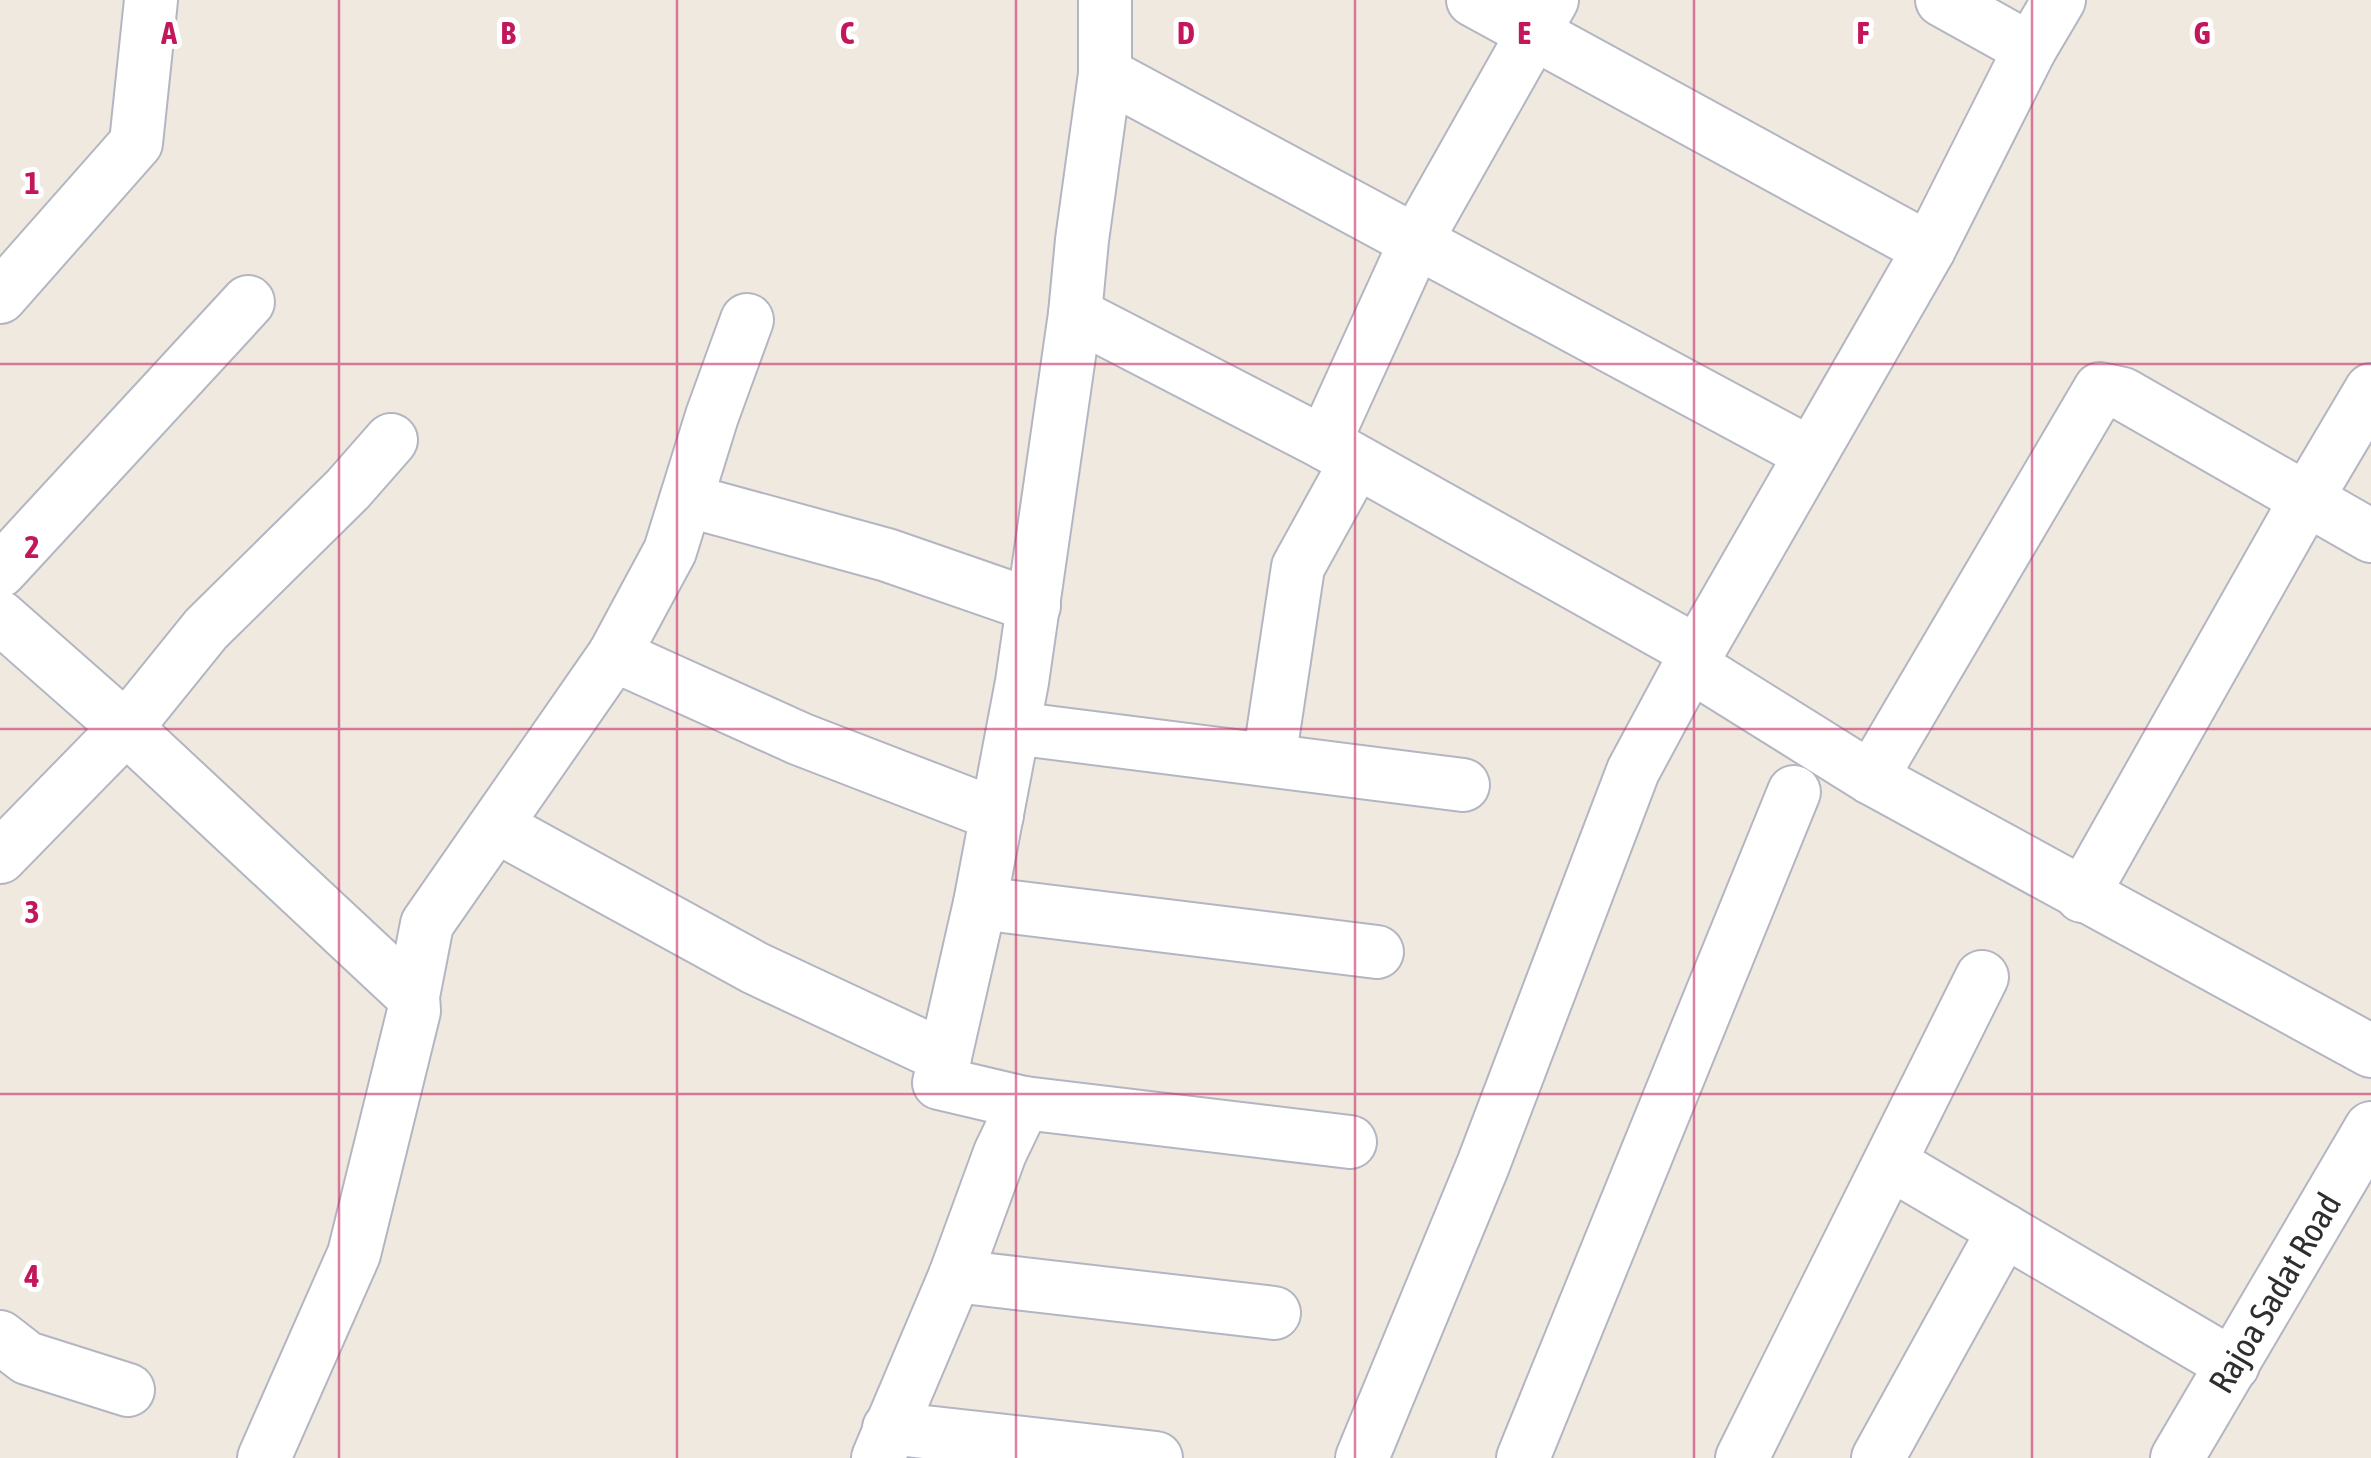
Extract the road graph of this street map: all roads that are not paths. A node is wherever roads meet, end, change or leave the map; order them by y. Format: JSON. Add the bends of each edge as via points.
{"nodes":[{"id":1,"x":151,"y":0,"type":"edge"},
{"id":2,"x":1105,"y":0,"type":"edge"},
{"id":3,"x":1473,"y":0,"type":"edge"},
{"id":4,"x":1942,"y":0,"type":"edge"},
{"id":5,"x":2059,"y":0,"type":"edge"},
{"id":6,"x":1544,"y":16,"type":"edge"},
{"id":7,"x":2030,"y":49,"type":"junction"},
{"id":8,"x":1105,"y":74,"type":"junction"},
{"id":9,"x":1418,"y":240,"type":"junction"},
{"id":10,"x":1929,"y":249,"type":"junction"},
{"id":11,"x":0,"y":297,"type":"edge"},
{"id":12,"x":248,"y":302,"type":"dead end"},
{"id":13,"x":1076,"y":314,"type":"junction"},
{"id":14,"x":747,"y":320,"type":"dead end"},
{"id":15,"x":2371,"y":390,"type":"edge"},
{"id":16,"x":391,"y":440,"type":"dead end"},
{"id":17,"x":1340,"y":453,"type":"junction"},
{"id":18,"x":1811,"y":454,"type":"junction"},
{"id":19,"x":2306,"y":498,"type":"junction"},
{"id":20,"x":686,"y":500,"type":"junction"},
{"id":21,"x":2371,"y":536,"type":"edge"},
{"id":22,"x":0,"y":571,"type":"edge"},
{"id":23,"x":1034,"y":606,"type":"junction"},
{"id":24,"x":0,"y":617,"type":"edge"},
{"id":25,"x":614,"y":656,"type":"junction"},
{"id":26,"x":1695,"y":659,"type":"junction"},
{"id":27,"x":126,"y":728,"type":"junction"},
{"id":28,"x":1014,"y":728,"type":"junction"},
{"id":29,"x":1269,"y":760,"type":"junction"},
{"id":30,"x":1871,"y":778,"type":"junction"},
{"id":31,"x":1463,"y":785,"type":"dead end"},
{"id":32,"x":1794,"y":792,"type":"dead end"},
{"id":33,"x":997,"y":814,"type":"junction"},
{"id":34,"x":496,"y":826,"type":"junction"},
{"id":35,"x":0,"y":857,"type":"edge"},
{"id":36,"x":2082,"y":896,"type":"junction"},
{"id":37,"x":980,"y":903,"type":"junction"},
{"id":38,"x":1377,"y":952,"type":"dead end"},
{"id":39,"x":1982,"y":977,"type":"dead end"},
{"id":40,"x":412,"y":996,"type":"junction"},
{"id":41,"x":2371,"y":1051,"type":"edge"},
{"id":42,"x":944,"y":1057,"type":"junction"},
{"id":43,"x":1024,"y":1102,"type":"junction"},
{"id":44,"x":2371,"y":1128,"type":"edge"},
{"id":45,"x":1350,"y":1142,"type":"dead end"},
{"id":46,"x":1890,"y":1163,"type":"junction"},
{"id":47,"x":2004,"y":1230,"type":"junction"},
{"id":48,"x":955,"y":1276,"type":"junction"},
{"id":49,"x":1274,"y":1313,"type":"dead end"},
{"id":50,"x":0,"y":1336,"type":"edge"},
{"id":51,"x":2233,"y":1365,"type":"junction"},
{"id":52,"x":128,"y":1390,"type":"dead end"},
{"id":53,"x":884,"y":1443,"type":"edge"},
{"id":54,"x":264,"y":1458,"type":"edge"},
{"id":55,"x":1156,"y":1458,"type":"edge"},
{"id":56,"x":1362,"y":1458,"type":"edge"},
{"id":57,"x":1522,"y":1458,"type":"edge"},
{"id":58,"x":1742,"y":1458,"type":"edge"},
{"id":59,"x":1878,"y":1458,"type":"edge"},
{"id":60,"x":2177,"y":1458,"type":"edge"}],
"edges":[{"from":1,"to":11,"type":"street","via":[[136,143]]},
{"from":2,"to":8,"type":"street"},
{"from":3,"to":6,"type":"street"},
{"from":4,"to":7,"type":"street"},
{"from":5,"to":7,"type":"street"},
{"from":6,"to":9,"type":"street"},
{"from":6,"to":10,"type":"street"},
{"from":7,"to":10,"type":"street"},
{"from":8,"to":9,"type":"street"},
{"from":8,"to":13,"type":"street"},
{"from":9,"to":17,"type":"street"},
{"from":9,"to":18,"type":"street"},
{"from":10,"to":18,"type":"street"},
{"from":12,"to":22,"type":"street"},
{"from":13,"to":17,"type":"street"},
{"from":13,"to":23,"type":"street"},
{"from":14,"to":20,"type":"street"},
{"from":15,"to":19,"type":"street"},
{"from":16,"to":27,"type":"street","via":[[206,629]]},
{"from":17,"to":26,"type":"street"},
{"from":17,"to":29,"type":"street","via":[[1298,567]]},
{"from":18,"to":26,"type":"street"},
{"from":19,"to":21,"type":"street"},
{"from":19,"to":30,"type":"street","via":[[2123,394],[2100,389]]},
{"from":19,"to":36,"type":"street"},
{"from":20,"to":23,"type":"street","via":[[887,555]]},
{"from":20,"to":25,"type":"street","via":[[670,551]]},
{"from":23,"to":28,"type":"street"},
{"from":24,"to":27,"type":"street"},
{"from":25,"to":33,"type":"street","via":[[800,739]]},
{"from":25,"to":34,"type":"street"},
{"from":26,"to":30,"type":"street"},
{"from":26,"to":56,"type":"street","via":[[1633,771],[1483,1165]]},
{"from":27,"to":35,"type":"street"},
{"from":27,"to":40,"type":"street"},
{"from":28,"to":29,"type":"street"},
{"from":28,"to":33,"type":"street"},
{"from":29,"to":31,"type":"street"},
{"from":30,"to":36,"type":"street"},
{"from":32,"to":57,"type":"street"},
{"from":33,"to":37,"type":"street"},
{"from":34,"to":40,"type":"street","via":[[426,924]]},
{"from":34,"to":42,"type":"street","via":[[756,968]]},
{"from":36,"to":41,"type":"street"},
{"from":37,"to":38,"type":"street"},
{"from":37,"to":42,"type":"street"},
{"from":39,"to":46,"type":"street"},
{"from":40,"to":54,"type":"street","via":[[414,1011],[354,1254]]},
{"from":42,"to":43,"type":"street","via":[[939,1083]]},
{"from":43,"to":45,"type":"street"},
{"from":43,"to":48,"type":"street"},
{"from":44,"to":51,"type":"street","name":"Rajoa Sadat Road"},
{"from":46,"to":47,"type":"street"},
{"from":46,"to":58,"type":"street"},
{"from":47,"to":51,"type":"street"},
{"from":47,"to":59,"type":"street"},
{"from":48,"to":49,"type":"street"},
{"from":48,"to":53,"type":"street"},
{"from":50,"to":52,"type":"street","via":[[27,1358]]},
{"from":51,"to":60,"type":"street","name":"Rajoa Sadat Road"},
{"from":53,"to":55,"type":"street"}]}
